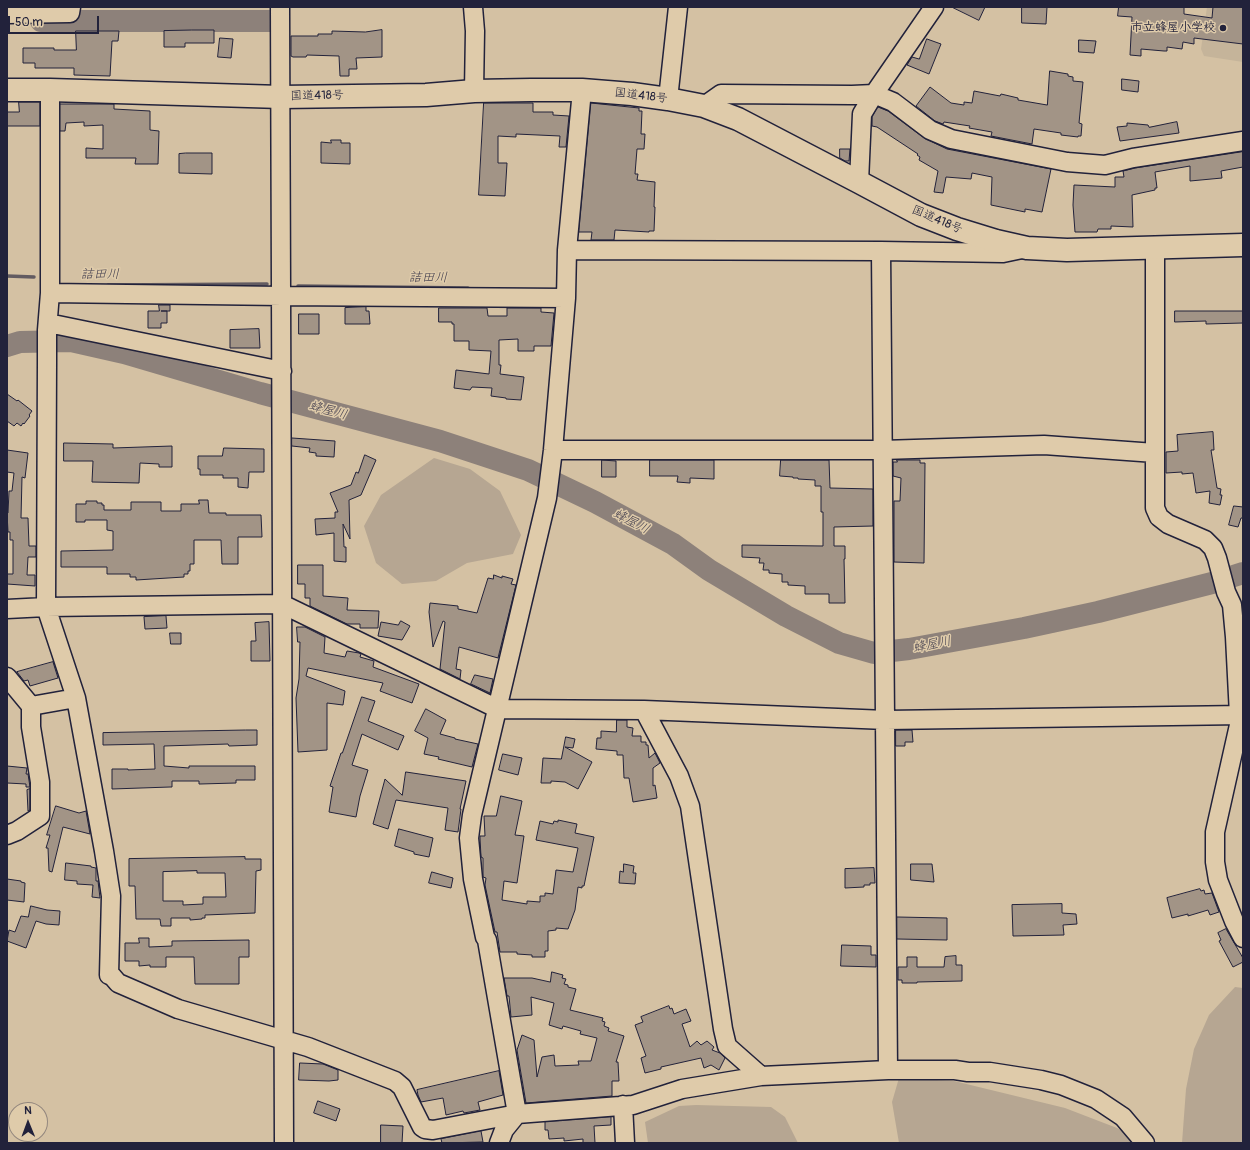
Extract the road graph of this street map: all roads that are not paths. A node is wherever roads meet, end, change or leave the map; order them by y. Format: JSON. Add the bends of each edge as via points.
{"nodes":[{"id":1,"x":71,"y":7,"type":"edge"},
{"id":2,"x":280,"y":7,"type":"edge"},
{"id":3,"x":473,"y":7,"type":"edge"},
{"id":4,"x":678,"y":7,"type":"edge"},
{"id":5,"x":934,"y":7,"type":"edge"},
{"id":6,"x":7,"y":14,"type":"edge"},
{"id":7,"x":7,"y":90,"type":"edge"},
{"id":8,"x":50,"y":90,"type":"junction"},
{"id":9,"x":582,"y":90,"type":"junction"},
{"id":10,"x":474,"y":91,"type":"junction"},
{"id":11,"x":874,"y":94,"type":"junction"},
{"id":12,"x":281,"y":97,"type":"junction"},
{"id":13,"x":668,"y":99,"type":"junction"},
{"id":14,"x":704,"y":106,"type":"junction"},
{"id":15,"x":1243,"y":141,"type":"edge"},
{"id":16,"x":859,"y":182,"type":"junction"},
{"id":17,"x":1243,"y":245,"type":"edge"},
{"id":18,"x":1156,"y":246,"type":"junction"},
{"id":19,"x":1027,"y":248,"type":"junction"},
{"id":20,"x":567,"y":250,"type":"junction"},
{"id":21,"x":881,"y":251,"type":"junction"},
{"id":22,"x":50,"y":293,"type":"junction"},
{"id":23,"x":282,"y":296,"type":"junction"},
{"id":24,"x":566,"y":298,"type":"junction"},
{"id":25,"x":48,"y":326,"type":"junction"},
{"id":26,"x":282,"y":375,"type":"junction"},
{"id":27,"x":882,"y":450,"type":"junction"},
{"id":28,"x":1155,"y":453,"type":"junction"},
{"id":29,"x":552,"y":456,"type":"junction"},
{"id":30,"x":282,"y":604,"type":"junction"},
{"id":31,"x":46,"y":607,"type":"junction"},
{"id":32,"x":7,"y":609,"type":"edge"},
{"id":33,"x":7,"y":677,"type":"edge"},
{"id":34,"x":76,"y":698,"type":"junction"},
{"id":35,"x":31,"y":706,"type":"junction"},
{"id":36,"x":498,"y":709,"type":"junction"},
{"id":37,"x":644,"y":710,"type":"junction"},
{"id":38,"x":1241,"y":715,"type":"edge"},
{"id":39,"x":886,"y":720,"type":"junction"},
{"id":40,"x":7,"y":835,"type":"edge"},
{"id":41,"x":1243,"y":938,"type":"edge"},
{"id":42,"x":283,"y":1039,"type":"junction"},
{"id":43,"x":888,"y":1070,"type":"junction"},
{"id":44,"x":761,"y":1076,"type":"junction"},
{"id":45,"x":623,"y":1105,"type":"junction"},
{"id":46,"x":517,"y":1114,"type":"junction"},
{"id":47,"x":284,"y":1143,"type":"edge"},
{"id":48,"x":499,"y":1143,"type":"edge"},
{"id":49,"x":625,"y":1143,"type":"edge"},
{"id":50,"x":1145,"y":1143,"type":"edge"}],
"edges":[{"from":1,"to":6,"type":"street","via":[[70,13]]},
{"from":2,"to":12,"type":"street"},
{"from":3,"to":10,"type":"street"},
{"from":4,"to":13,"type":"street"},
{"from":5,"to":11,"type":"street"},
{"from":7,"to":8,"type":"highway","name":"国道418号"},
{"from":8,"to":12,"type":"highway","name":"国道418号"},
{"from":8,"to":22,"type":"street"},
{"from":9,"to":10,"type":"highway","name":"国道418号"},
{"from":9,"to":13,"type":"highway","name":"国道418号"},
{"from":9,"to":20,"type":"street"},
{"from":10,"to":12,"type":"highway","name":"国道418号","via":[[426,95]]},
{"from":11,"to":14,"type":"street","via":[[721,94]]},
{"from":11,"to":15,"type":"street","via":[[893,102],[930,130],[951,139],[1067,162],[1105,165],[1133,158]]},
{"from":11,"to":16,"type":"street","via":[[862,114]]},
{"from":12,"to":23,"type":"street"},
{"from":13,"to":14,"type":"highway","name":"国道418号"},
{"from":14,"to":16,"type":"highway","name":"国道418号","via":[[738,119]]},
{"from":16,"to":19,"type":"highway","name":"国道418号","via":[[921,215],[996,241]]},
{"from":17,"to":18,"type":"highway","name":"国道418号"},
{"from":18,"to":19,"type":"highway","name":"国道418号","via":[[1067,250]]},
{"from":18,"to":28,"type":"street"},
{"from":19,"to":21,"type":"street","via":[[1003,253]]},
{"from":20,"to":21,"type":"street"},
{"from":20,"to":24,"type":"street"},
{"from":21,"to":27,"type":"street"},
{"from":22,"to":23,"type":"street"},
{"from":22,"to":25,"type":"street"},
{"from":23,"to":24,"type":"street"},
{"from":23,"to":26,"type":"street"},
{"from":24,"to":29,"type":"street"},
{"from":25,"to":26,"type":"street"},
{"from":25,"to":31,"type":"street"},
{"from":26,"to":30,"type":"street"},
{"from":27,"to":28,"type":"street","via":[[1044,445]]},
{"from":27,"to":29,"type":"street"},
{"from":27,"to":39,"type":"street"},
{"from":28,"to":38,"type":"street","via":[[1155,508],[1159,517],[1168,524],[1205,540],[1213,548],[1217,558],[1232,605]]},
{"from":29,"to":36,"type":"street","via":[[547,498]]},
{"from":30,"to":31,"type":"street"},
{"from":30,"to":36,"type":"street"},
{"from":30,"to":42,"type":"street"},
{"from":31,"to":32,"type":"street"},
{"from":31,"to":34,"type":"street"},
{"from":33,"to":35,"type":"street"},
{"from":34,"to":35,"type":"street"},
{"from":34,"to":42,"type":"street","via":[[111,896],[109,975],[118,983],[178,1009]]},
{"from":35,"to":40,"type":"street","via":[[31,727],[40,782],[40,816]]},
{"from":36,"to":37,"type":"street"},
{"from":36,"to":46,"type":"street","via":[[472,815],[469,838],[473,879],[487,940]]},
{"from":37,"to":39,"type":"street"},
{"from":37,"to":44,"type":"street","via":[[679,776],[690,806],[727,1046]]},
{"from":38,"to":39,"type":"street"},
{"from":38,"to":41,"type":"street","via":[[1214,832],[1218,880]]},
{"from":39,"to":43,"type":"street"},
{"from":42,"to":46,"type":"street","via":[[395,1081],[402,1087],[425,1129],[433,1130]]},
{"from":42,"to":47,"type":"street"},
{"from":43,"to":44,"type":"street"},
{"from":43,"to":50,"type":"street","via":[[990,1072],[1062,1085],[1096,1099],[1123,1117]]},
{"from":44,"to":45,"type":"street","via":[[682,1089],[634,1105]]},
{"from":45,"to":46,"type":"street"},
{"from":45,"to":49,"type":"street"},
{"from":46,"to":48,"type":"street","via":[[504,1130]]}]}
